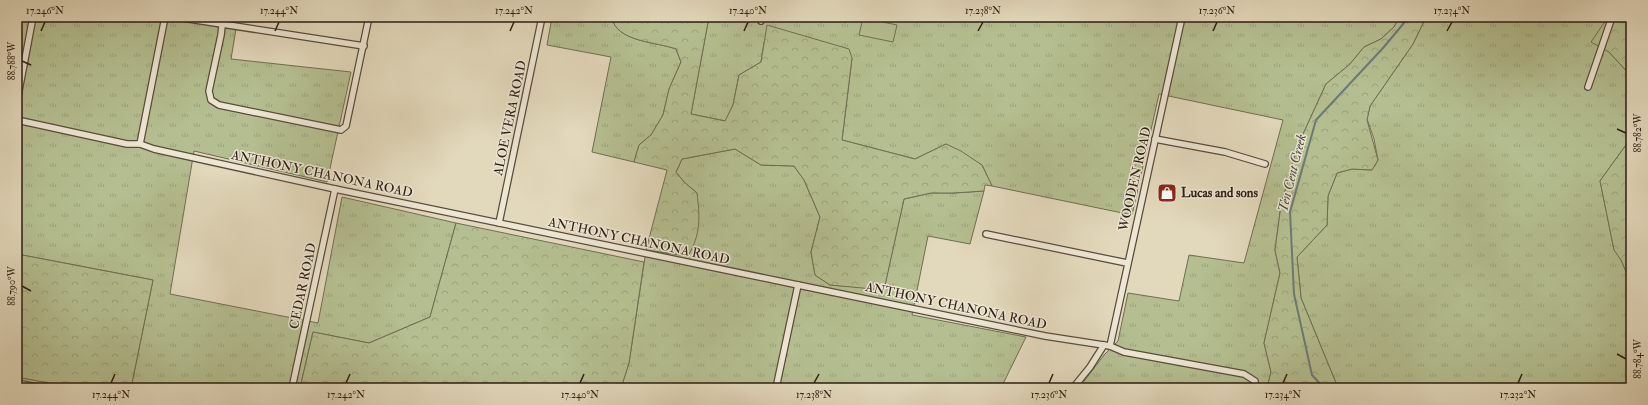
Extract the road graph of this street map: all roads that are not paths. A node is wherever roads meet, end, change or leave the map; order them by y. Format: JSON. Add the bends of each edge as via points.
{"nodes":[{"id":1,"x":33,"y":17,"type":"edge"},
{"id":2,"x":165,"y":17,"type":"edge"},
{"id":3,"x":176,"y":17,"type":"edge"},
{"id":4,"x":369,"y":17,"type":"edge"},
{"id":5,"x":542,"y":17,"type":"edge"},
{"id":6,"x":1182,"y":17,"type":"edge"},
{"id":7,"x":1612,"y":17,"type":"edge"},
{"id":8,"x":222,"y":20,"type":"edge"},
{"id":9,"x":364,"y":46,"type":"junction"},
{"id":10,"x":1588,"y":87,"type":"dead end"},
{"id":11,"x":17,"y":101,"type":"edge"},
{"id":12,"x":17,"y":120,"type":"edge"},
{"id":13,"x":1155,"y":139,"type":"junction"},
{"id":14,"x":140,"y":144,"type":"junction"},
{"id":15,"x":1265,"y":164,"type":"dead end"},
{"id":16,"x":335,"y":189,"type":"junction"},
{"id":17,"x":499,"y":223,"type":"junction"},
{"id":18,"x":986,"y":234,"type":"dead end"},
{"id":19,"x":1127,"y":263,"type":"junction"},
{"id":20,"x":798,"y":285,"type":"junction"},
{"id":21,"x":1104,"y":345,"type":"junction"},
{"id":22,"x":1110,"y":346,"type":"junction"},
{"id":23,"x":17,"y":383,"type":"edge"},
{"id":24,"x":41,"y":388,"type":"edge"},
{"id":25,"x":292,"y":388,"type":"edge"},
{"id":26,"x":776,"y":388,"type":"edge"},
{"id":27,"x":1073,"y":388,"type":"edge"},
{"id":28,"x":1255,"y":388,"type":"edge"}],
"edges":[{"from":1,"to":11,"type":"street"},
{"from":2,"to":14,"type":"street"},
{"from":3,"to":8,"type":"street"},
{"from":4,"to":9,"type":"street"},
{"from":5,"to":17,"type":"street","name":"ALOE VERA ROAD"},
{"from":6,"to":13,"type":"street","name":"WOODEN ROAD"},
{"from":7,"to":10,"type":"street"},
{"from":8,"to":9,"type":"street"},
{"from":8,"to":9,"type":"street","via":[[209,91],[211,100],[219,105],[341,130],[346,126]]},
{"from":12,"to":14,"type":"street","name":"ANTHONY CHANONA ROAD","via":[[127,144]]},
{"from":13,"to":15,"type":"street","via":[[1225,152]]},
{"from":13,"to":19,"type":"street","name":"WOODEN ROAD"},
{"from":14,"to":16,"type":"street","name":"ANTHONY CHANONA ROAD"},
{"from":16,"to":17,"type":"street","name":"ANTHONY CHANONA ROAD"},
{"from":16,"to":25,"type":"street","name":"CEDAR ROAD"},
{"from":17,"to":20,"type":"street","name":"ANTHONY CHANONA ROAD"},
{"from":18,"to":19,"type":"street"},
{"from":19,"to":22,"type":"street","name":"WOODEN ROAD"},
{"from":20,"to":21,"type":"street","name":"ANTHONY CHANONA ROAD"},
{"from":20,"to":26,"type":"street"},
{"from":21,"to":22,"type":"street","name":"ANTHONY CHANONA ROAD"},
{"from":21,"to":27,"type":"street"},
{"from":22,"to":28,"type":"street","name":"ANTHONY CHANONA ROAD","via":[[1124,352],[1244,374],[1255,381]]},
{"from":23,"to":24,"type":"street"}]}
